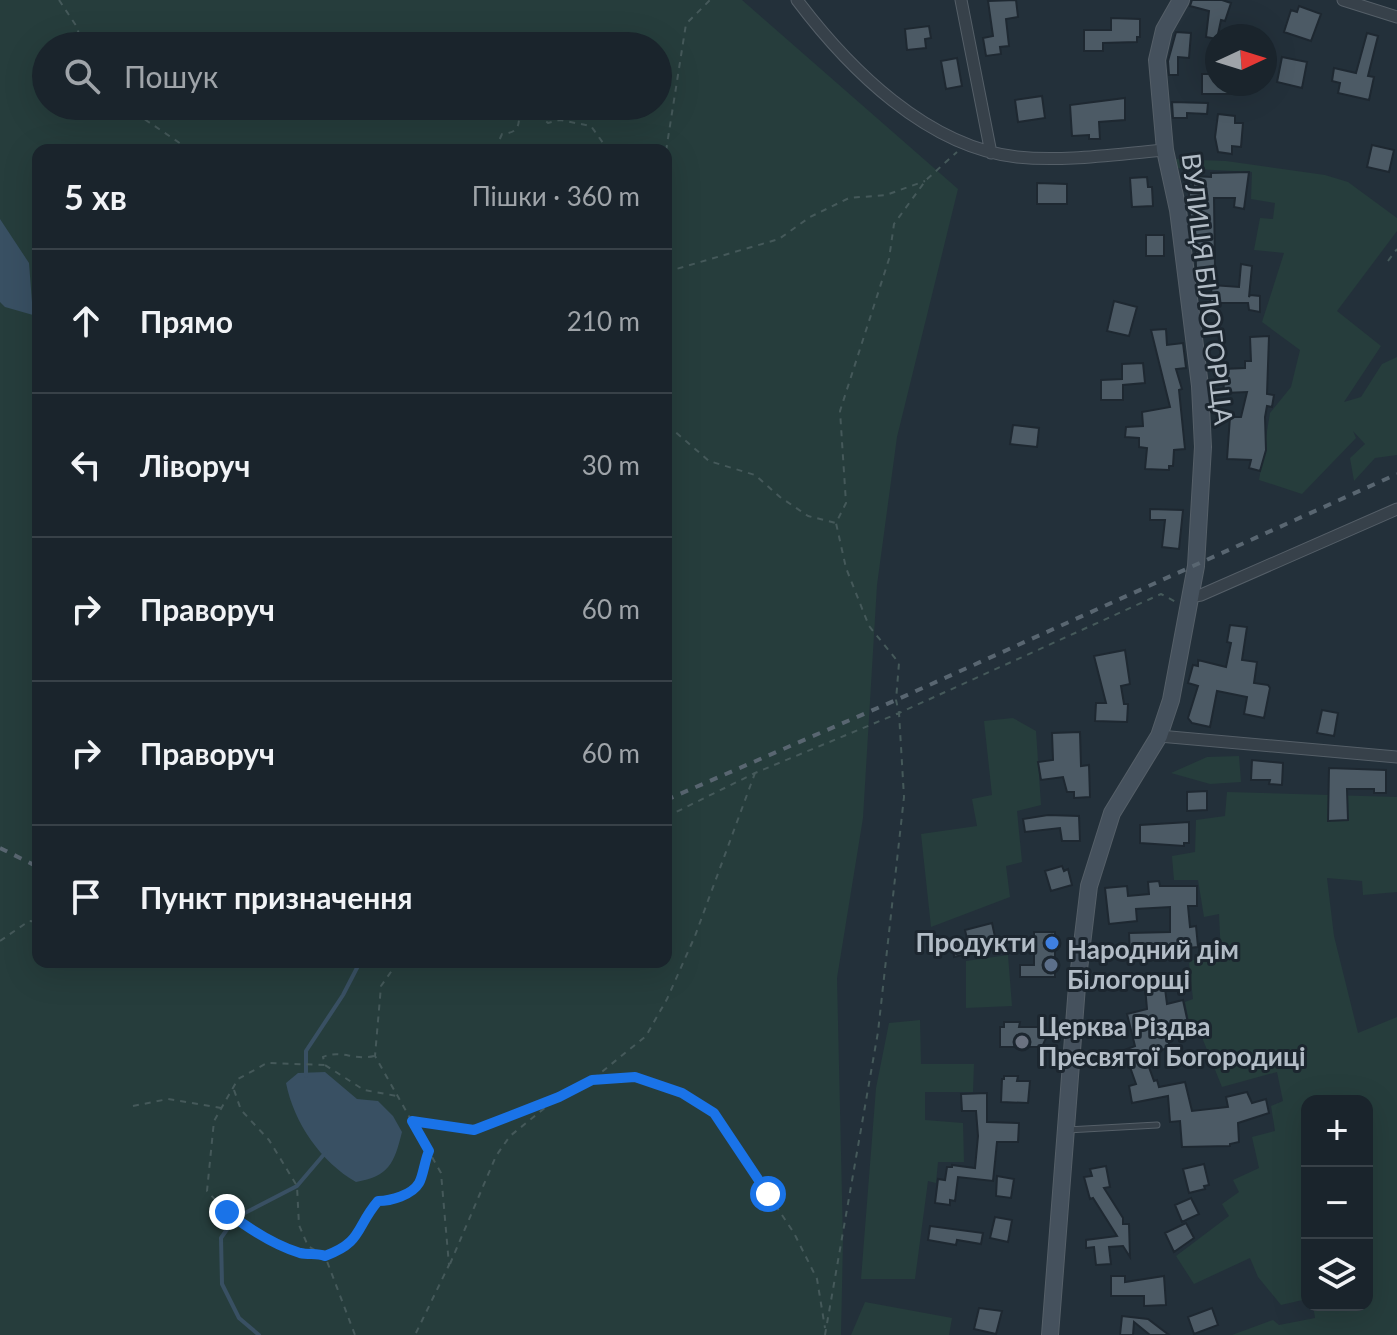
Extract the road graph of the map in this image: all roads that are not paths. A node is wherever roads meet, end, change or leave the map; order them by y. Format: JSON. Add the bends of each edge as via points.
{"nodes":[{"id":1,"x":797,"y":0,"type":"edge"},
{"id":2,"x":961,"y":0,"type":"edge"},
{"id":3,"x":1181,"y":0,"type":"edge"},
{"id":4,"x":1343,"y":0,"type":"edge"},
{"id":5,"x":1397,"y":17,"type":"edge"},
{"id":6,"x":1165,"y":150,"type":"junction"},
{"id":7,"x":991,"y":153,"type":"junction"},
{"id":8,"x":1397,"y":509,"type":"edge"},
{"id":9,"x":1188,"y":602,"type":"junction"},
{"id":10,"x":1159,"y":736,"type":"junction"},
{"id":11,"x":1397,"y":757,"type":"edge"},
{"id":12,"x":1157,"y":1125,"type":"dead end"},
{"id":13,"x":1066,"y":1130,"type":"junction"},
{"id":14,"x":1050,"y":1335,"type":"edge"}],
"edges":[{"from":1,"to":7,"type":"street","via":[[853,64],[901,107],[941,134]]},
{"from":2,"to":7,"type":"street"},
{"from":3,"to":6,"type":"street","name":"ВУЛИЦЯ БІЛОГОРЩА","via":[[1164,30],[1157,60]]},
{"from":4,"to":5,"type":"street"},
{"from":6,"to":7,"type":"street","via":[[1075,157]]},
{"from":6,"to":9,"type":"street","name":"ВУЛИЦЯ БІЛОГОРЩА","via":[[1178,210],[1200,386],[1201,510]]},
{"from":8,"to":9,"type":"street"},
{"from":9,"to":10,"type":"street","name":"ВУЛИЦЯ БІЛОГОРЩА","via":[[1171,700]]},
{"from":10,"to":11,"type":"street"},
{"from":10,"to":13,"type":"street","name":"ВУЛИЦЯ БІЛОГОРЩА","via":[[1112,813],[1089,886]]},
{"from":12,"to":13,"type":"lane"},
{"from":13,"to":14,"type":"street","name":"ВУЛИЦЯ БІЛОГОРЩА"}]}
